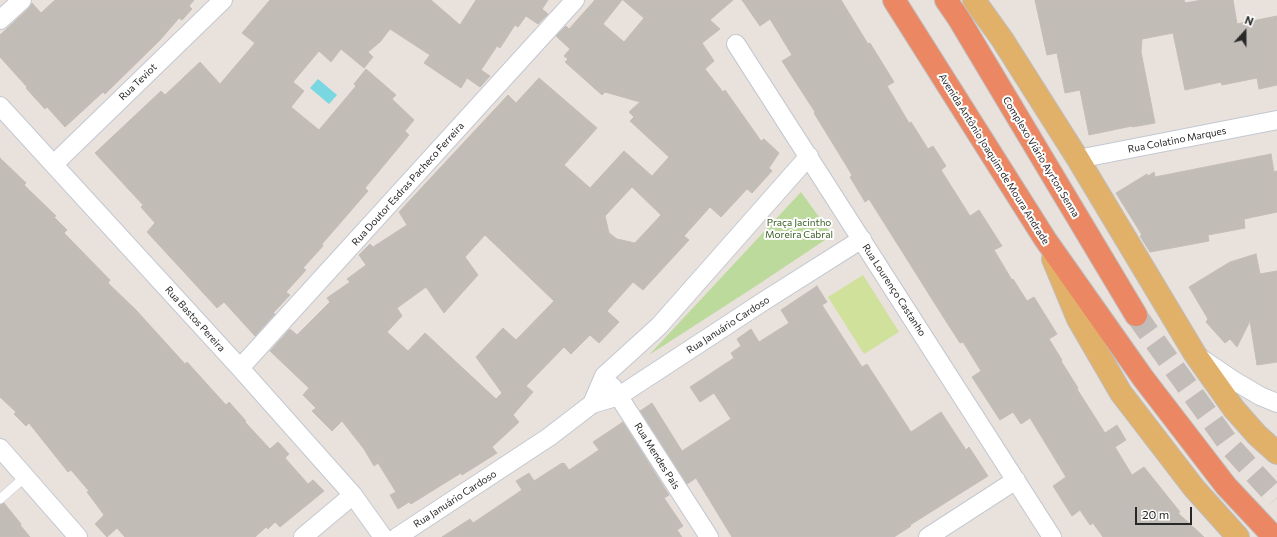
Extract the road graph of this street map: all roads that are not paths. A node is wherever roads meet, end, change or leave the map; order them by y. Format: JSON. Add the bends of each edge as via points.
{"nodes":[{"id":1,"x":22,"y":0,"type":"edge"},
{"id":2,"x":223,"y":0,"type":"edge"},
{"id":3,"x":575,"y":0,"type":"edge"},
{"id":4,"x":894,"y":0,"type":"edge"},
{"id":5,"x":946,"y":0,"type":"edge"},
{"id":6,"x":974,"y":0,"type":"edge"},
{"id":7,"x":0,"y":20,"type":"edge"},
{"id":8,"x":736,"y":44,"type":"dead end"},
{"id":9,"x":0,"y":106,"type":"edge"},
{"id":10,"x":1277,"y":120,"type":"edge"},
{"id":11,"x":808,"y":156,"type":"junction"},
{"id":12,"x":1078,"y":160,"type":"junction"},
{"id":13,"x":54,"y":164,"type":"junction"},
{"id":14,"x":862,"y":239,"type":"junction"},
{"id":15,"x":1045,"y":239,"type":"junction"},
{"id":16,"x":1136,"y":315,"type":"tunnel mouth"},
{"id":17,"x":1195,"y":354,"type":"junction"},
{"id":18,"x":240,"y":368,"type":"junction"},
{"id":19,"x":604,"y":376,"type":"junction"},
{"id":20,"x":619,"y":396,"type":"junction"},
{"id":21,"x":1277,"y":403,"type":"edge"},
{"id":22,"x":592,"y":404,"type":"junction"},
{"id":23,"x":0,"y":448,"type":"edge"},
{"id":24,"x":1277,"y":453,"type":"edge"},
{"id":25,"x":25,"y":477,"type":"junction"},
{"id":26,"x":1016,"y":480,"type":"junction"},
{"id":27,"x":353,"y":495,"type":"junction"},
{"id":28,"x":0,"y":499,"type":"edge"},
{"id":29,"x":78,"y":537,"type":"edge"},
{"id":30,"x":303,"y":537,"type":"edge"},
{"id":31,"x":383,"y":537,"type":"edge"},
{"id":32,"x":397,"y":537,"type":"edge"},
{"id":33,"x":709,"y":537,"type":"edge"},
{"id":34,"x":928,"y":537,"type":"edge"},
{"id":35,"x":1052,"y":537,"type":"edge"},
{"id":36,"x":1238,"y":537,"type":"edge"},
{"id":37,"x":1274,"y":537,"type":"edge"}],
"edges":[{"from":1,"to":7,"type":"street"},
{"from":2,"to":13,"type":"street","name":"Rua Teviot"},
{"from":3,"to":18,"type":"street","name":"Rua Doutor Esdras Pacheco Ferreira"},
{"from":4,"to":15,"type":"highway","name":"Avenida Antônio Joaquim de Moura Andrade"},
{"from":5,"to":16,"type":"highway","name":"Complexo Viário Ayrton Senna"},
{"from":6,"to":12,"type":"main road","via":[[1002,39]]},
{"from":8,"to":11,"type":"street","name":"Rua Lourenço Castanho"},
{"from":9,"to":13,"type":"street","name":"Rua Bastos Pereira"},
{"from":10,"to":12,"type":"street","name":"Rua Colatino Marques"},
{"from":11,"to":14,"type":"street","name":"Rua Lourenço Castanho"},
{"from":11,"to":19,"type":"street","via":[[659,326]]},
{"from":12,"to":17,"type":"main road"},
{"from":13,"to":18,"type":"street","name":"Rua Bastos Pereira"},
{"from":14,"to":20,"type":"street","name":"Rua Januário Cardoso"},
{"from":14,"to":26,"type":"street","name":"Rua Lourenço Castanho"},
{"from":15,"to":36,"type":"main road","name":"Avenida Antônio Joaquim de Moura Andrade","via":[[1078,319],[1121,393],[1194,488]]},
{"from":15,"to":37,"type":"highway","via":[[1143,378],[1226,486]]},
{"from":17,"to":21,"type":"street","via":[[1233,380]]},
{"from":17,"to":24,"type":"main road","via":[[1234,409]]},
{"from":18,"to":27,"type":"street","name":"Rua Bastos Pereira"},
{"from":19,"to":20,"type":"street","name":"Rua Mendes Pais"},
{"from":19,"to":22,"type":"street","name":"Rua Januário Cardoso"},
{"from":20,"to":22,"type":"street","name":"Rua Januário Cardoso"},
{"from":20,"to":33,"type":"street","name":"Rua Mendes Pais"},
{"from":22,"to":32,"type":"street","name":"Rua Januário Cardoso","via":[[549,437]]},
{"from":23,"to":25,"type":"street"},
{"from":25,"to":28,"type":"lane"},
{"from":25,"to":29,"type":"street"},
{"from":26,"to":34,"type":"street"},
{"from":26,"to":35,"type":"street","name":"Rua Lourenço Castanho"},
{"from":27,"to":30,"type":"street"},
{"from":27,"to":31,"type":"street","name":"Rua Bastos Pereira"}]}
